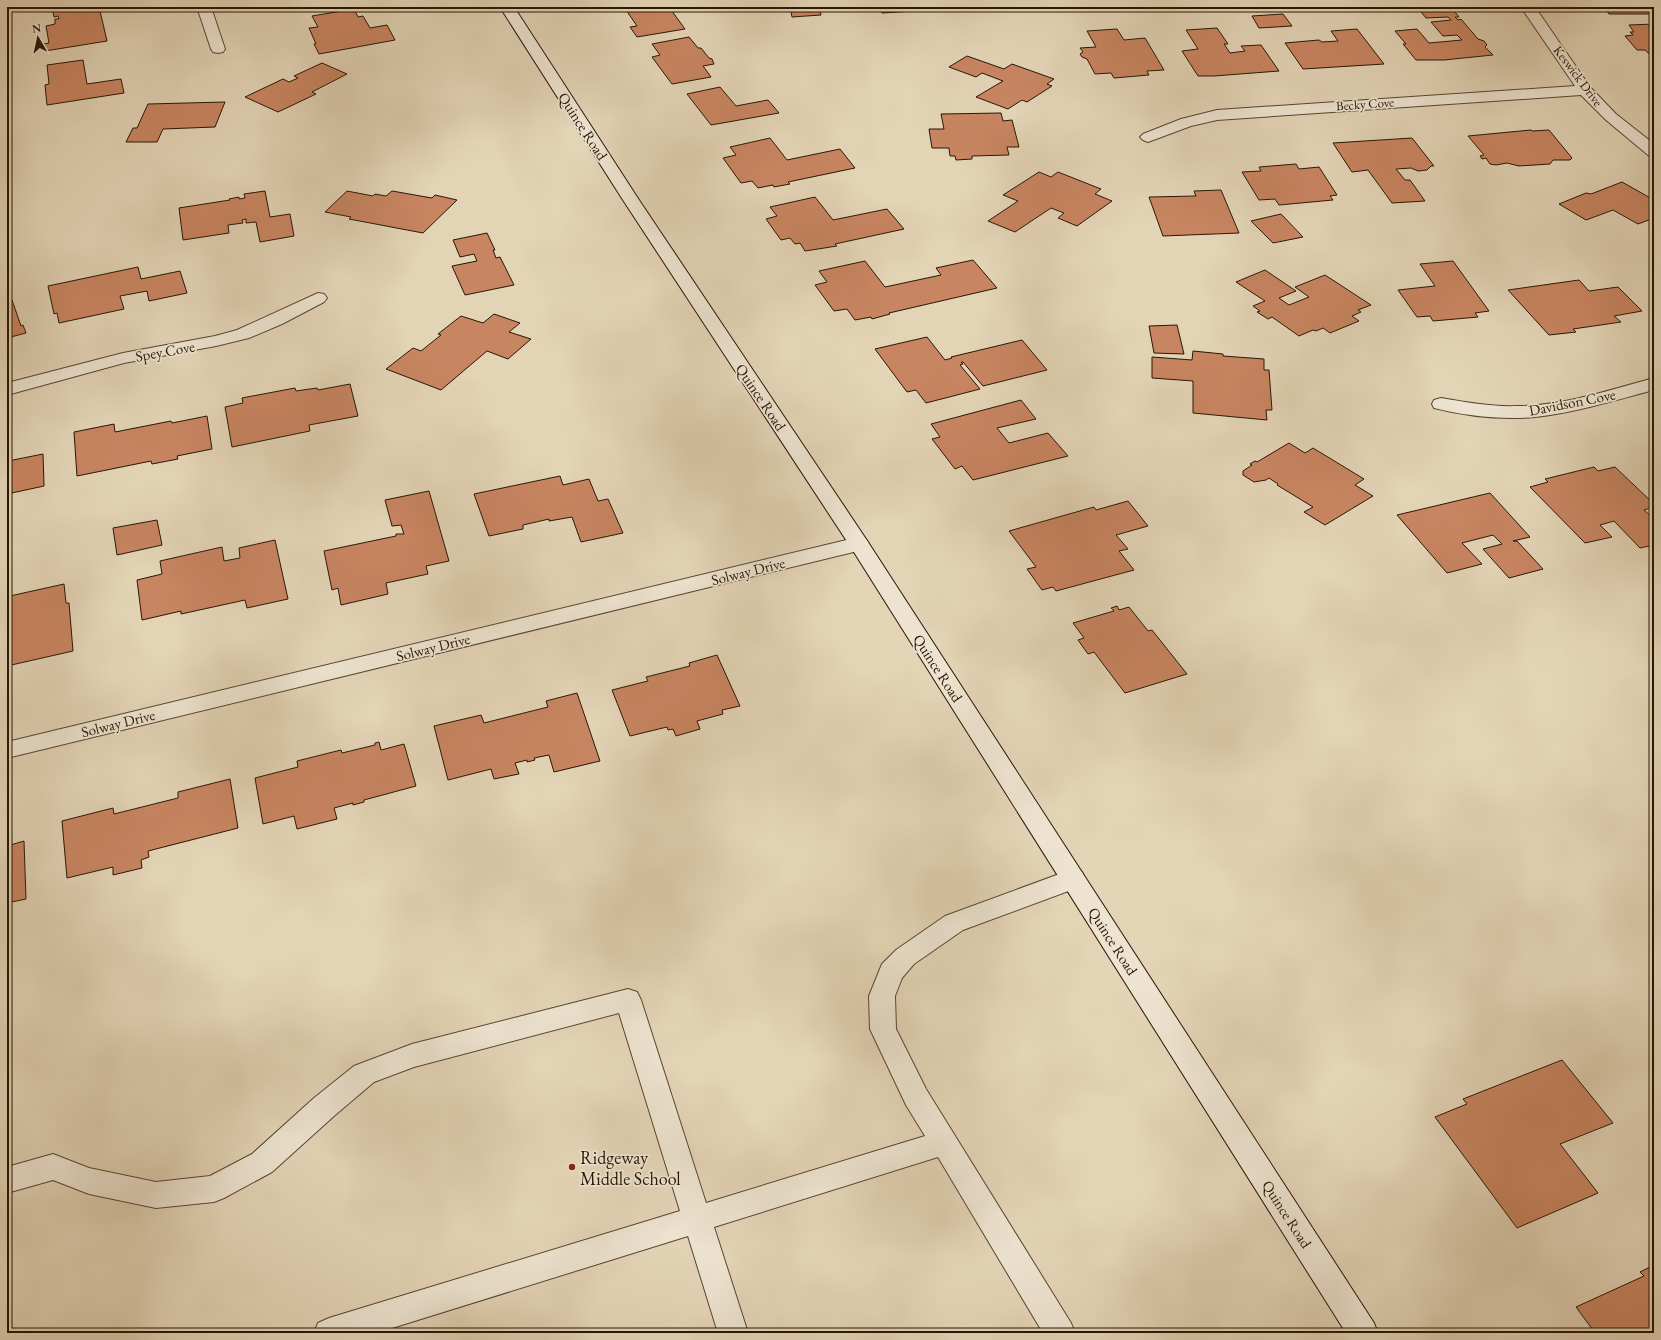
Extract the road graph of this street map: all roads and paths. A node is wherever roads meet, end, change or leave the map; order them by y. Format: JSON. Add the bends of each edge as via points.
{"nodes":[{"id":1,"x":204,"y":7,"type":"edge"},
{"id":2,"x":507,"y":7,"type":"edge"},
{"id":3,"x":1528,"y":7,"type":"edge"},
{"id":4,"x":218,"y":50,"type":"dead end"},
{"id":5,"x":1585,"y":90,"type":"junction"},
{"id":6,"x":1148,"y":137,"type":"dead end"},
{"id":7,"x":1654,"y":152,"type":"edge"},
{"id":8,"x":318,"y":298,"type":"dead end"},
{"id":9,"x":1654,"y":384,"type":"edge"},
{"id":10,"x":7,"y":390,"type":"edge"},
{"id":11,"x":1441,"y":404,"type":"dead end"},
{"id":12,"x":859,"y":544,"type":"junction"},
{"id":13,"x":7,"y":750,"type":"edge"},
{"id":14,"x":1073,"y":879,"type":"junction"},
{"id":15,"x":944,"y":1143,"type":"junction"},
{"id":16,"x":7,"y":1180,"type":"edge"},
{"id":17,"x":698,"y":1219,"type":"junction"},
{"id":18,"x":329,"y":1333,"type":"edge"},
{"id":19,"x":733,"y":1333,"type":"edge"},
{"id":20,"x":1060,"y":1333,"type":"edge"},
{"id":21,"x":1363,"y":1333,"type":"edge"}],
"edges":[{"from":1,"to":4,"type":"street"},
{"from":2,"to":12,"type":"street","name":"Quince Road","via":[[631,200]]},
{"from":3,"to":5,"type":"street","name":"Keswick Drive"},
{"from":5,"to":6,"type":"street","name":"Becky Cove","via":[[1230,114],[1186,122]]},
{"from":5,"to":7,"type":"street","name":"Keswick Drive","via":[[1611,117]]},
{"from":8,"to":10,"type":"street","name":"Spey Cove","via":[[243,334],[123,358]]},
{"from":9,"to":11,"type":"street","name":"Davidson Cove","via":[[1543,410],[1517,412]]},
{"from":12,"to":13,"type":"street","name":"Solway Drive"},
{"from":12,"to":14,"type":"street","name":"Quince Road"},
{"from":14,"to":15,"type":"street","via":[[954,923],[905,957],[891,972],[882,996],[883,1028],[916,1097]]},
{"from":14,"to":21,"type":"street","name":"Quince Road"},
{"from":15,"to":17,"type":"street"},
{"from":15,"to":20,"type":"street"},
{"from":16,"to":17,"type":"street","via":[[53,1167],[89,1181],[156,1195],[214,1189],[262,1163],[364,1074],[412,1056],[628,1000]]},
{"from":17,"to":18,"type":"street"},
{"from":17,"to":19,"type":"street"}]}
